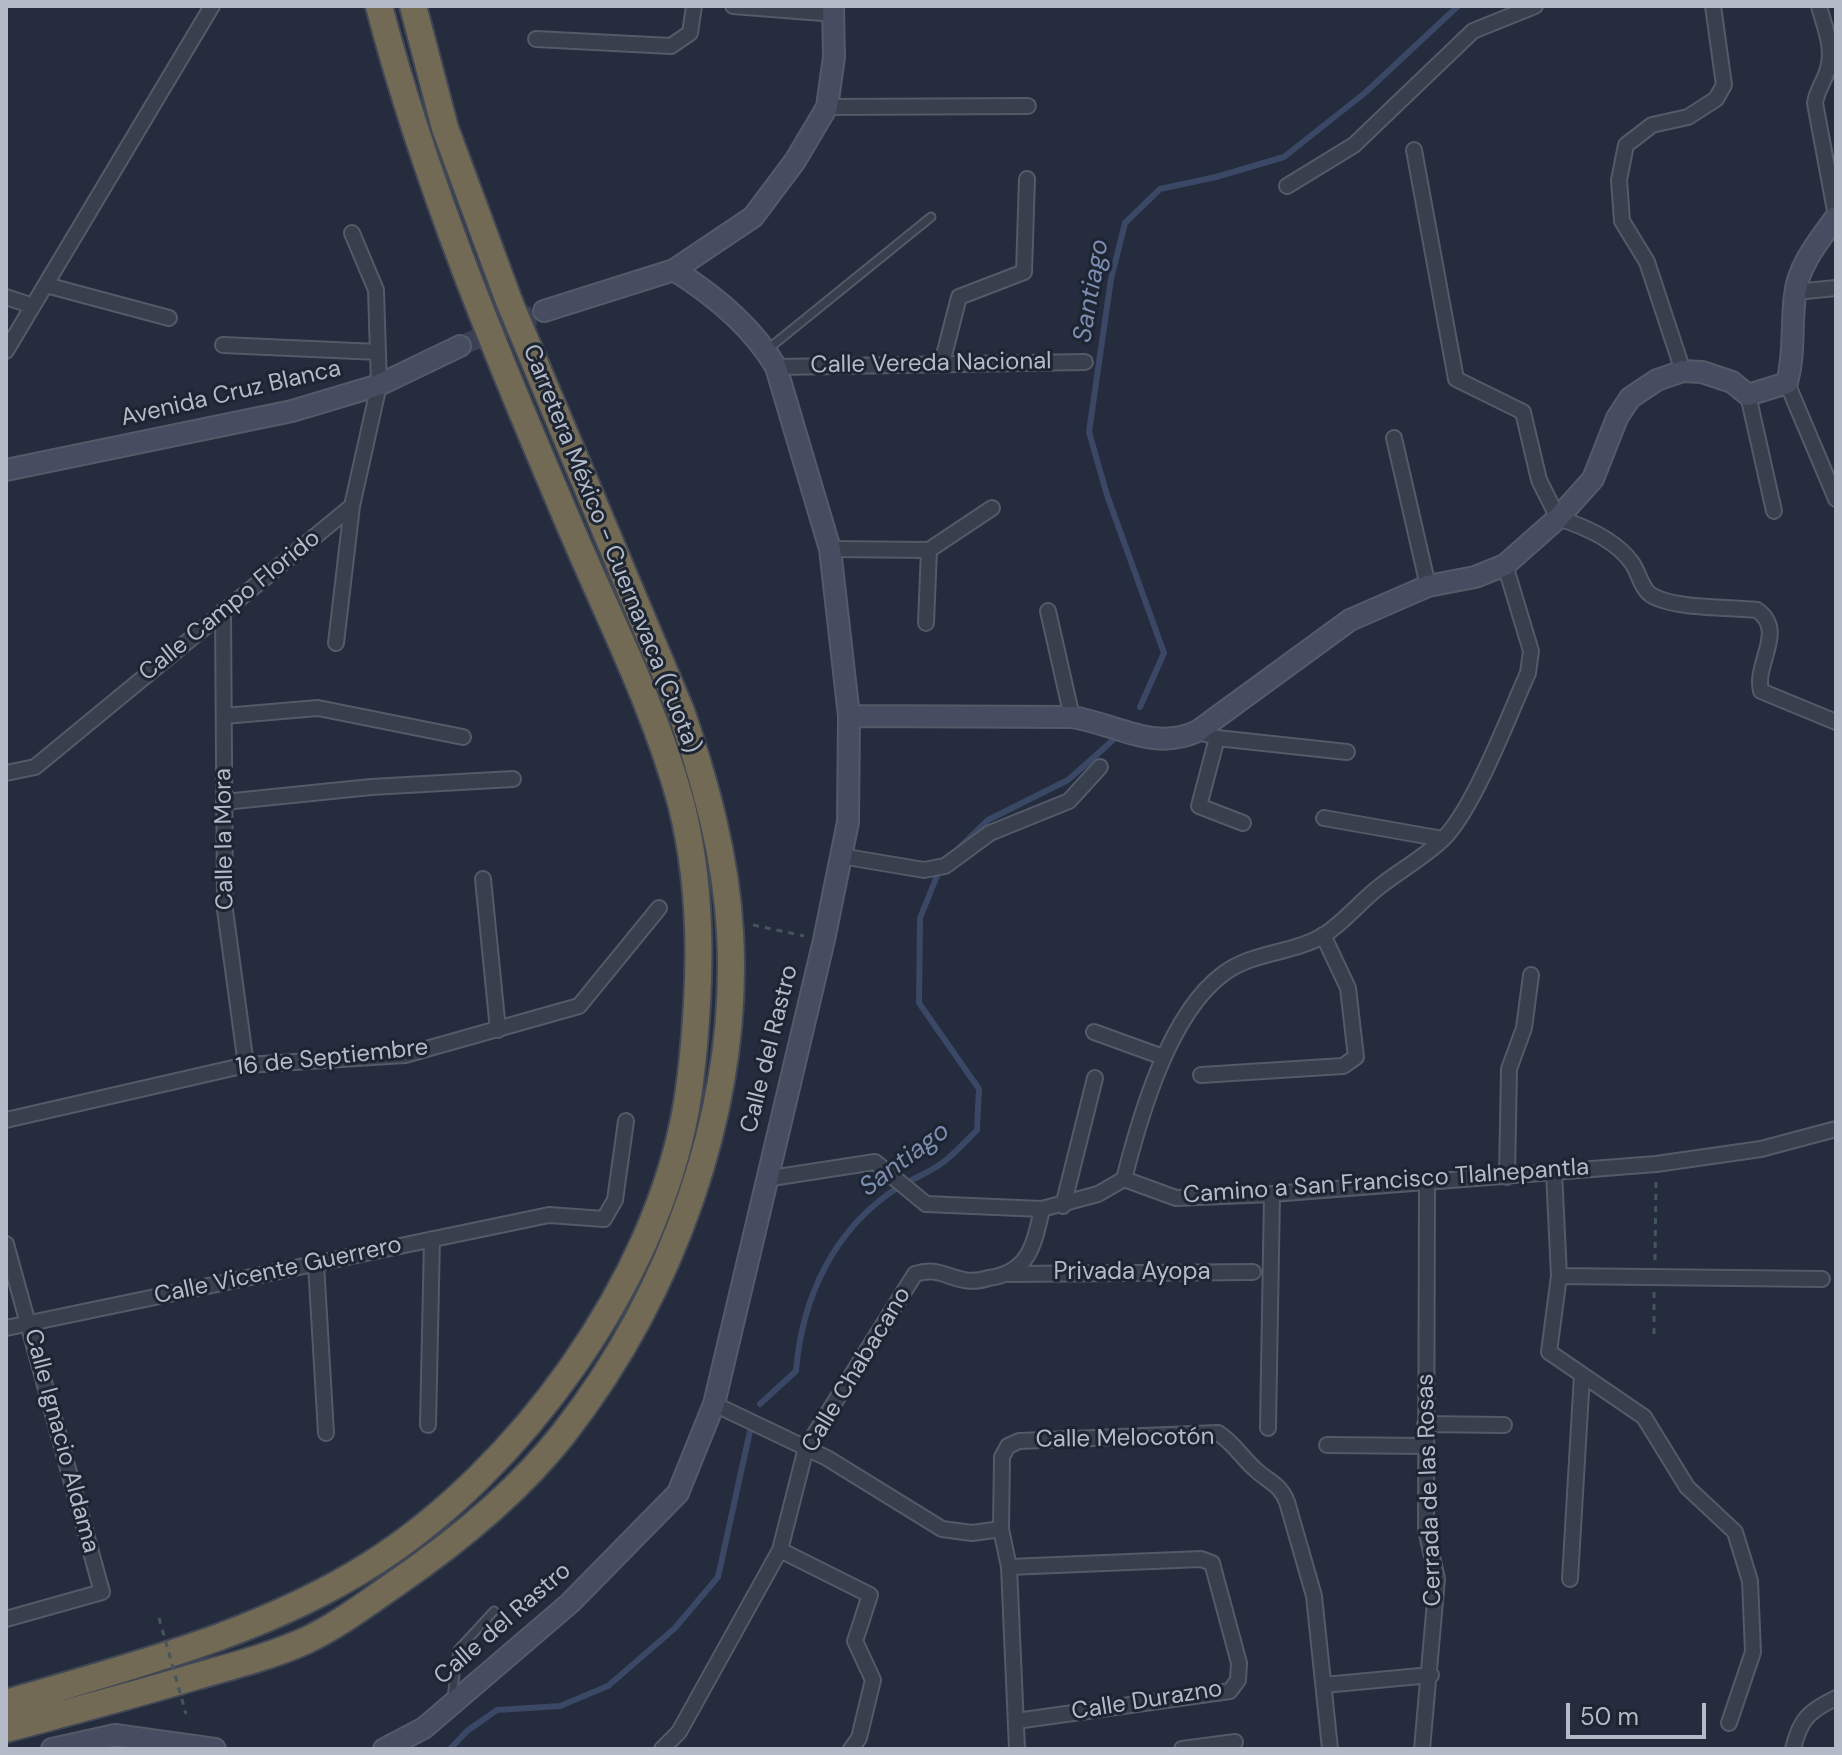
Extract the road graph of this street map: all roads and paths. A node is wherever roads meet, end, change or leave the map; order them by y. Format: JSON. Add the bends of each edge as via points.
{"nodes":[{"id":1,"x":212,"y":6,"type":"edge"},
{"id":2,"x":379,"y":6,"type":"edge"},
{"id":3,"x":413,"y":6,"type":"edge"},
{"id":4,"x":694,"y":6,"type":"edge"},
{"id":5,"x":733,"y":6,"type":"edge"},
{"id":6,"x":1535,"y":6,"type":"edge"},
{"id":7,"x":1713,"y":6,"type":"edge"},
{"id":8,"x":1819,"y":6,"type":"edge"},
{"id":9,"x":834,"y":10,"type":"edge"},
{"id":10,"x":536,"y":39,"type":"dead end"},
{"id":11,"x":1028,"y":106,"type":"dead end"},
{"id":12,"x":827,"y":107,"type":"junction"},
{"id":13,"x":1414,"y":150,"type":"dead end"},
{"id":14,"x":1027,"y":179,"type":"dead end"},
{"id":15,"x":1287,"y":186,"type":"dead end"},
{"id":16,"x":931,"y":217,"type":"dead end"},
{"id":17,"x":1836,"y":217,"type":"edge"},
{"id":18,"x":352,"y":233,"type":"dead end"},
{"id":19,"x":674,"y":270,"type":"junction"},
{"id":20,"x":46,"y":285,"type":"junction"},
{"id":21,"x":1836,"y":288,"type":"edge"},
{"id":22,"x":1795,"y":292,"type":"junction"},
{"id":23,"x":6,"y":297,"type":"edge"},
{"id":24,"x":33,"y":306,"type":"junction"},
{"id":25,"x":544,"y":311,"type":"tunnel mouth"},
{"id":26,"x":169,"y":318,"type":"dead end"},
{"id":27,"x":223,"y":345,"type":"dead end"},
{"id":28,"x":460,"y":346,"type":"tunnel mouth"},
{"id":29,"x":6,"y":351,"type":"edge"},
{"id":30,"x":378,"y":352,"type":"junction"},
{"id":31,"x":771,"y":358,"type":"junction"},
{"id":32,"x":1085,"y":362,"type":"dead end"},
{"id":33,"x":942,"y":363,"type":"junction"},
{"id":34,"x":1683,"y":371,"type":"junction"},
{"id":35,"x":1787,"y":383,"type":"junction"},
{"id":36,"x":379,"y":385,"type":"junction"},
{"id":37,"x":1748,"y":395,"type":"junction"},
{"id":38,"x":1394,"y":438,"type":"dead end"},
{"id":39,"x":6,"y":470,"type":"edge"},
{"id":40,"x":1833,"y":482,"type":"edge"},
{"id":41,"x":1836,"y":499,"type":"edge"},
{"id":42,"x":352,"y":506,"type":"junction"},
{"id":43,"x":992,"y":508,"type":"dead end"},
{"id":44,"x":1774,"y":511,"type":"dead end"},
{"id":45,"x":1558,"y":518,"type":"junction"},
{"id":46,"x":830,"y":549,"type":"junction"},
{"id":47,"x":929,"y":550,"type":"junction"},
{"id":48,"x":1505,"y":565,"type":"junction"},
{"id":49,"x":1428,"y":586,"type":"junction"},
{"id":50,"x":223,"y":611,"type":"junction"},
{"id":51,"x":1048,"y":611,"type":"dead end"},
{"id":52,"x":926,"y":623,"type":"dead end"},
{"id":53,"x":336,"y":643,"type":"dead end"},
{"id":54,"x":224,"y":716,"type":"junction"},
{"id":55,"x":849,"y":716,"type":"junction"},
{"id":56,"x":1072,"y":717,"type":"junction"},
{"id":57,"x":1836,"y":722,"type":"edge"},
{"id":58,"x":1207,"y":735,"type":"junction"},
{"id":59,"x":463,"y":737,"type":"dead end"},
{"id":60,"x":1347,"y":752,"type":"dead end"},
{"id":61,"x":1100,"y":767,"type":"dead end"},
{"id":62,"x":6,"y":773,"type":"edge"},
{"id":63,"x":513,"y":779,"type":"dead end"},
{"id":64,"x":224,"y":802,"type":"junction"},
{"id":65,"x":1324,"y":818,"type":"dead end"},
{"id":66,"x":1243,"y":823,"type":"dead end"},
{"id":67,"x":1443,"y":839,"type":"junction"},
{"id":68,"x":841,"y":856,"type":"junction"},
{"id":69,"x":483,"y":879,"type":"dead end"},
{"id":70,"x":659,"y":908,"type":"dead end"},
{"id":71,"x":750,"y":924,"type":"dead end"},
{"id":72,"x":1323,"y":935,"type":"junction"},
{"id":73,"x":824,"y":940,"type":"junction"},
{"id":74,"x":1531,"y":975,"type":"dead end"},
{"id":75,"x":498,"y":1030,"type":"junction"},
{"id":76,"x":1094,"y":1032,"type":"dead end"},
{"id":77,"x":1163,"y":1057,"type":"junction"},
{"id":78,"x":246,"y":1065,"type":"junction"},
{"id":79,"x":1201,"y":1075,"type":"dead end"},
{"id":80,"x":1095,"y":1078,"type":"dead end"},
{"id":81,"x":6,"y":1120,"type":"edge"},
{"id":82,"x":626,"y":1121,"type":"dead end"},
{"id":83,"x":1836,"y":1129,"type":"edge"},
{"id":84,"x":1656,"y":1164,"type":"junction"},
{"id":85,"x":1554,"y":1172,"type":"junction"},
{"id":86,"x":1507,"y":1177,"type":"junction"},
{"id":87,"x":765,"y":1179,"type":"junction"},
{"id":88,"x":1124,"y":1179,"type":"junction"},
{"id":89,"x":1427,"y":1183,"type":"junction"},
{"id":90,"x":1272,"y":1194,"type":"junction"},
{"id":91,"x":1063,"y":1206,"type":"junction"},
{"id":92,"x":1042,"y":1209,"type":"junction"},
{"id":93,"x":432,"y":1239,"type":"junction"},
{"id":94,"x":6,"y":1244,"type":"edge"},
{"id":95,"x":316,"y":1264,"type":"junction"},
{"id":96,"x":1253,"y":1272,"type":"dead end"},
{"id":97,"x":1010,"y":1274,"type":"junction"},
{"id":98,"x":1559,"y":1276,"type":"junction"},
{"id":99,"x":1655,"y":1278,"type":"junction"},
{"id":100,"x":1822,"y":1279,"type":"dead end"},
{"id":101,"x":30,"y":1322,"type":"junction"},
{"id":102,"x":6,"y":1328,"type":"edge"},
{"id":103,"x":1654,"y":1334,"type":"dead end"},
{"id":104,"x":1582,"y":1375,"type":"junction"},
{"id":105,"x":714,"y":1404,"type":"junction"},
{"id":106,"x":1425,"y":1424,"type":"junction"},
{"id":107,"x":428,"y":1425,"type":"dead end"},
{"id":108,"x":1504,"y":1425,"type":"dead end"},
{"id":109,"x":1268,"y":1428,"type":"dead end"},
{"id":110,"x":326,"y":1433,"type":"dead end"},
{"id":111,"x":1327,"y":1445,"type":"dead end"},
{"id":112,"x":1426,"y":1446,"type":"junction"},
{"id":113,"x":806,"y":1448,"type":"junction"},
{"id":114,"x":1001,"y":1529,"type":"junction"},
{"id":115,"x":780,"y":1550,"type":"junction"},
{"id":116,"x":1009,"y":1567,"type":"junction"},
{"id":117,"x":1570,"y":1579,"type":"dead end"},
{"id":118,"x":494,"y":1611,"type":"dead end"},
{"id":119,"x":159,"y":1618,"type":"dead end"},
{"id":120,"x":6,"y":1619,"type":"edge"},
{"id":121,"x":1431,"y":1675,"type":"junction"},
{"id":122,"x":1324,"y":1685,"type":"junction"},
{"id":123,"x":1836,"y":1698,"type":"edge"},
{"id":124,"x":6,"y":1703,"type":"edge"},
{"id":125,"x":452,"y":1704,"type":"junction"},
{"id":126,"x":186,"y":1714,"type":"dead end"},
{"id":127,"x":1016,"y":1721,"type":"junction"},
{"id":128,"x":1729,"y":1723,"type":"dead end"},
{"id":129,"x":6,"y":1729,"type":"edge"},
{"id":130,"x":1235,"y":1742,"type":"dead end"},
{"id":131,"x":203,"y":1748,"type":"edge"},
{"id":132,"x":52,"y":1749,"type":"edge"},
{"id":133,"x":384,"y":1749,"type":"edge"},
{"id":134,"x":662,"y":1749,"type":"edge"},
{"id":135,"x":851,"y":1749,"type":"edge"},
{"id":136,"x":1017,"y":1749,"type":"edge"},
{"id":137,"x":1182,"y":1749,"type":"edge"},
{"id":138,"x":1330,"y":1749,"type":"edge"},
{"id":139,"x":1422,"y":1749,"type":"edge"},
{"id":140,"x":1793,"y":1749,"type":"edge"}],
"edges":[{"from":1,"to":20,"type":"street"},
{"from":2,"to":124,"type":"highway","name":"Carretera México - Cuernavaca (Cuota)","via":[[441,208],[661,742],[679,798],[692,850],[700,941],[685,1113],[664,1186],[597,1330],[528,1428],[432,1520],[372,1564],[270,1620]]},
{"from":3,"to":129,"type":"highway","name":"Carretera México - Cuernavaca (Cuota)","via":[[445,128],[509,301],[700,766],[725,875],[730,934],[727,1033],[708,1148],[644,1307],[598,1385],[562,1435],[473,1525],[384,1592],[306,1640]]},
{"from":4,"to":10,"type":"street","via":[[690,33],[671,46]]},
{"from":5,"to":9,"type":"street"},
{"from":6,"to":15,"type":"street","via":[[1473,31],[1354,145]]},
{"from":7,"to":34,"type":"street","via":[[1724,85],[1716,99],[1688,117],[1652,125],[1626,145],[1619,180],[1622,221],[1647,262]]},
{"from":8,"to":17,"type":"street","via":[[1831,53],[1815,103]]},
{"from":9,"to":12,"type":"main road"},
{"from":11,"to":12,"type":"street"},
{"from":12,"to":19,"type":"main road","via":[[753,217]]},
{"from":13,"to":45,"type":"street","via":[[1456,379],[1523,412],[1539,480]]},
{"from":14,"to":33,"type":"street","via":[[1024,272],[959,297]]},
{"from":16,"to":31,"type":"lane"},
{"from":17,"to":22,"type":"main road","via":[[1806,261]]},
{"from":18,"to":30,"type":"street","via":[[376,290]]},
{"from":19,"to":25,"type":"main road"},
{"from":19,"to":31,"type":"main road","name":"Calle del Rastro","via":[[711,293]]},
{"from":20,"to":24,"type":"street"},
{"from":20,"to":26,"type":"street"},
{"from":21,"to":22,"type":"street"},
{"from":22,"to":35,"type":"main road"},
{"from":23,"to":24,"type":"street"},
{"from":24,"to":29,"type":"street"},
{"from":27,"to":30,"type":"street"},
{"from":28,"to":36,"type":"main road","name":"Avenida Cruz Blanca"},
{"from":30,"to":36,"type":"street"},
{"from":31,"to":33,"type":"street","name":"Calle Vereda Nacional"},
{"from":31,"to":46,"type":"main road","name":"Calle del Rastro"},
{"from":32,"to":33,"type":"street","name":"Calle Vereda Nacional"},
{"from":34,"to":37,"type":"main road","via":[[1732,382]]},
{"from":34,"to":45,"type":"main road","via":[[1630,398],[1593,479]]},
{"from":35,"to":37,"type":"main road"},
{"from":35,"to":40,"type":"street"},
{"from":36,"to":39,"type":"main road","name":"Avenida Cruz Blanca","via":[[292,411]]},
{"from":36,"to":42,"type":"street"},
{"from":37,"to":44,"type":"street"},
{"from":38,"to":49,"type":"street"},
{"from":40,"to":41,"type":"street"},
{"from":42,"to":50,"type":"street","name":"Calle Campo Florido"},
{"from":42,"to":53,"type":"street"},
{"from":43,"to":47,"type":"street"},
{"from":45,"to":48,"type":"main road"},
{"from":45,"to":57,"type":"street","via":[[1587,527],[1631,561],[1653,596],[1757,610],[1771,634],[1761,691]]},
{"from":46,"to":47,"type":"street"},
{"from":46,"to":55,"type":"main road","name":"Calle del Rastro"},
{"from":47,"to":52,"type":"street"},
{"from":48,"to":49,"type":"main road"},
{"from":48,"to":67,"type":"street","via":[[1531,651],[1528,673],[1463,813]]},
{"from":49,"to":58,"type":"main road","via":[[1350,620]]},
{"from":50,"to":54,"type":"street","name":"Calle la Mora"},
{"from":50,"to":62,"type":"street","name":"Calle Campo Florido","via":[[35,767]]},
{"from":51,"to":56,"type":"street"},
{"from":54,"to":59,"type":"street","via":[[318,708]]},
{"from":54,"to":64,"type":"street","name":"Calle la Mora"},
{"from":55,"to":56,"type":"main road"},
{"from":55,"to":68,"type":"main road","name":"Calle del Rastro","via":[[848,822]]},
{"from":56,"to":58,"type":"main road","via":[[1153,739]]},
{"from":58,"to":60,"type":"street"},
{"from":58,"to":66,"type":"street","via":[[1199,806]]},
{"from":61,"to":68,"type":"street","via":[[1069,801],[990,833],[945,866],[924,870]]},
{"from":63,"to":64,"type":"street"},
{"from":64,"to":78,"type":"street","name":"Calle la Mora","via":[[225,910]]},
{"from":65,"to":67,"type":"street"},
{"from":67,"to":72,"type":"street"},
{"from":68,"to":73,"type":"main road","name":"Calle del Rastro"},
{"from":69,"to":75,"type":"street"},
{"from":70,"to":75,"type":"street","name":"16 de Septiembre","via":[[579,1006]]},
{"from":71,"to":73,"type":"path"},
{"from":72,"to":77,"type":"street","via":[[1243,961],[1220,976]]},
{"from":72,"to":79,"type":"street","via":[[1348,988],[1356,1057],[1343,1066]]},
{"from":73,"to":87,"type":"main road","name":"Calle del Rastro"},
{"from":74,"to":86,"type":"street","via":[[1524,1028],[1509,1069]]},
{"from":75,"to":78,"type":"street","name":"16 de Septiembre","via":[[405,1055]]},
{"from":76,"to":77,"type":"street"},
{"from":77,"to":88,"type":"street"},
{"from":78,"to":81,"type":"street","name":"16 de Septiembre"},
{"from":80,"to":91,"type":"street"},
{"from":82,"to":93,"type":"street","name":"Calle Vicente Guerrero","via":[[615,1200],[604,1219],[549,1215]]},
{"from":83,"to":84,"type":"street","name":"Camino a San Francisco Tlalnepantla","via":[[1761,1149]]},
{"from":84,"to":85,"type":"street","name":"Camino a San Francisco Tlalnepantla"},
{"from":84,"to":99,"type":"path"},
{"from":85,"to":86,"type":"street","name":"Camino a San Francisco Tlalnepantla"},
{"from":85,"to":98,"type":"street"},
{"from":86,"to":89,"type":"street","name":"Camino a San Francisco Tlalnepantla"},
{"from":87,"to":92,"type":"street","via":[[875,1162],[926,1204]]},
{"from":87,"to":105,"type":"main road","name":"Calle del Rastro"},
{"from":88,"to":90,"type":"street","name":"Camino a San Francisco Tlalnepantla","via":[[1176,1198]]},
{"from":88,"to":91,"type":"street"},
{"from":89,"to":90,"type":"street","name":"Camino a San Francisco Tlalnepantla"},
{"from":89,"to":106,"type":"street","name":"Cerrada de las Rosas"},
{"from":90,"to":109,"type":"street"},
{"from":91,"to":92,"type":"street"},
{"from":92,"to":97,"type":"street","via":[[1033,1248]]},
{"from":93,"to":95,"type":"street","name":"Calle Vicente Guerrero"},
{"from":93,"to":107,"type":"street"},
{"from":94,"to":101,"type":"street","name":"Calle Ignacio Aldama"},
{"from":95,"to":101,"type":"street","name":"Calle Vicente Guerrero"},
{"from":95,"to":110,"type":"street"},
{"from":96,"to":97,"type":"street","name":"Privada Ayopa"},
{"from":97,"to":113,"type":"street","name":"Calle Chabacano","via":[[967,1281],[931,1269],[915,1274]]},
{"from":98,"to":99,"type":"street"},
{"from":98,"to":104,"type":"street","via":[[1549,1352]]},
{"from":99,"to":100,"type":"street"},
{"from":99,"to":103,"type":"path"},
{"from":101,"to":102,"type":"street","name":"Calle Vicente Guerrero"},
{"from":101,"to":120,"type":"street","name":"Calle Ignacio Aldama","via":[[102,1592]]},
{"from":104,"to":117,"type":"street"},
{"from":104,"to":128,"type":"street","via":[[1644,1417],[1687,1487],[1735,1532],[1750,1581],[1753,1652]]},
{"from":105,"to":113,"type":"street"},
{"from":105,"to":125,"type":"main road","name":"Calle del Rastro","via":[[678,1493],[570,1603]]},
{"from":106,"to":108,"type":"street"},
{"from":106,"to":112,"type":"street","name":"Cerrada de las Rosas"},
{"from":111,"to":112,"type":"street"},
{"from":112,"to":121,"type":"street","name":"Cerrada de las Rosas","via":[[1426,1530],[1437,1579]]},
{"from":113,"to":114,"type":"street","via":[[942,1529]]},
{"from":113,"to":115,"type":"street","name":"Calle Chabacano"},
{"from":114,"to":116,"type":"street","name":"Calle Melocotón"},
{"from":114,"to":122,"type":"street","name":"Calle Melocotón","via":[[1002,1457],[1019,1441],[1218,1433],[1282,1488],[1314,1596]]},
{"from":115,"to":134,"type":"street","name":"Calle Chabacano","via":[[679,1732]]},
{"from":115,"to":135,"type":"street","via":[[870,1595],[855,1641],[873,1680],[859,1738]]},
{"from":116,"to":127,"type":"street","name":"Calle Melocotón"},
{"from":116,"to":127,"type":"street","name":"Calle Durazno","via":[[1201,1559],[1212,1563],[1239,1663],[1238,1680],[1230,1691]]},
{"from":118,"to":125,"type":"lane","via":[[458,1650]]},
{"from":119,"to":126,"type":"path","bridge":true},
{"from":121,"to":122,"type":"street"},
{"from":121,"to":139,"type":"street","name":"Cerrada de las Rosas"},
{"from":122,"to":138,"type":"street","name":"Calle Melocotón"},
{"from":123,"to":140,"type":"street","via":[[1807,1712]]},
{"from":125,"to":133,"type":"main road","name":"Calle del Rastro","via":[[424,1728]]},
{"from":127,"to":136,"type":"street","name":"Calle Melocotón"},
{"from":130,"to":137,"type":"street"},
{"from":131,"to":132,"type":"main road","via":[[115,1735]]}]}
